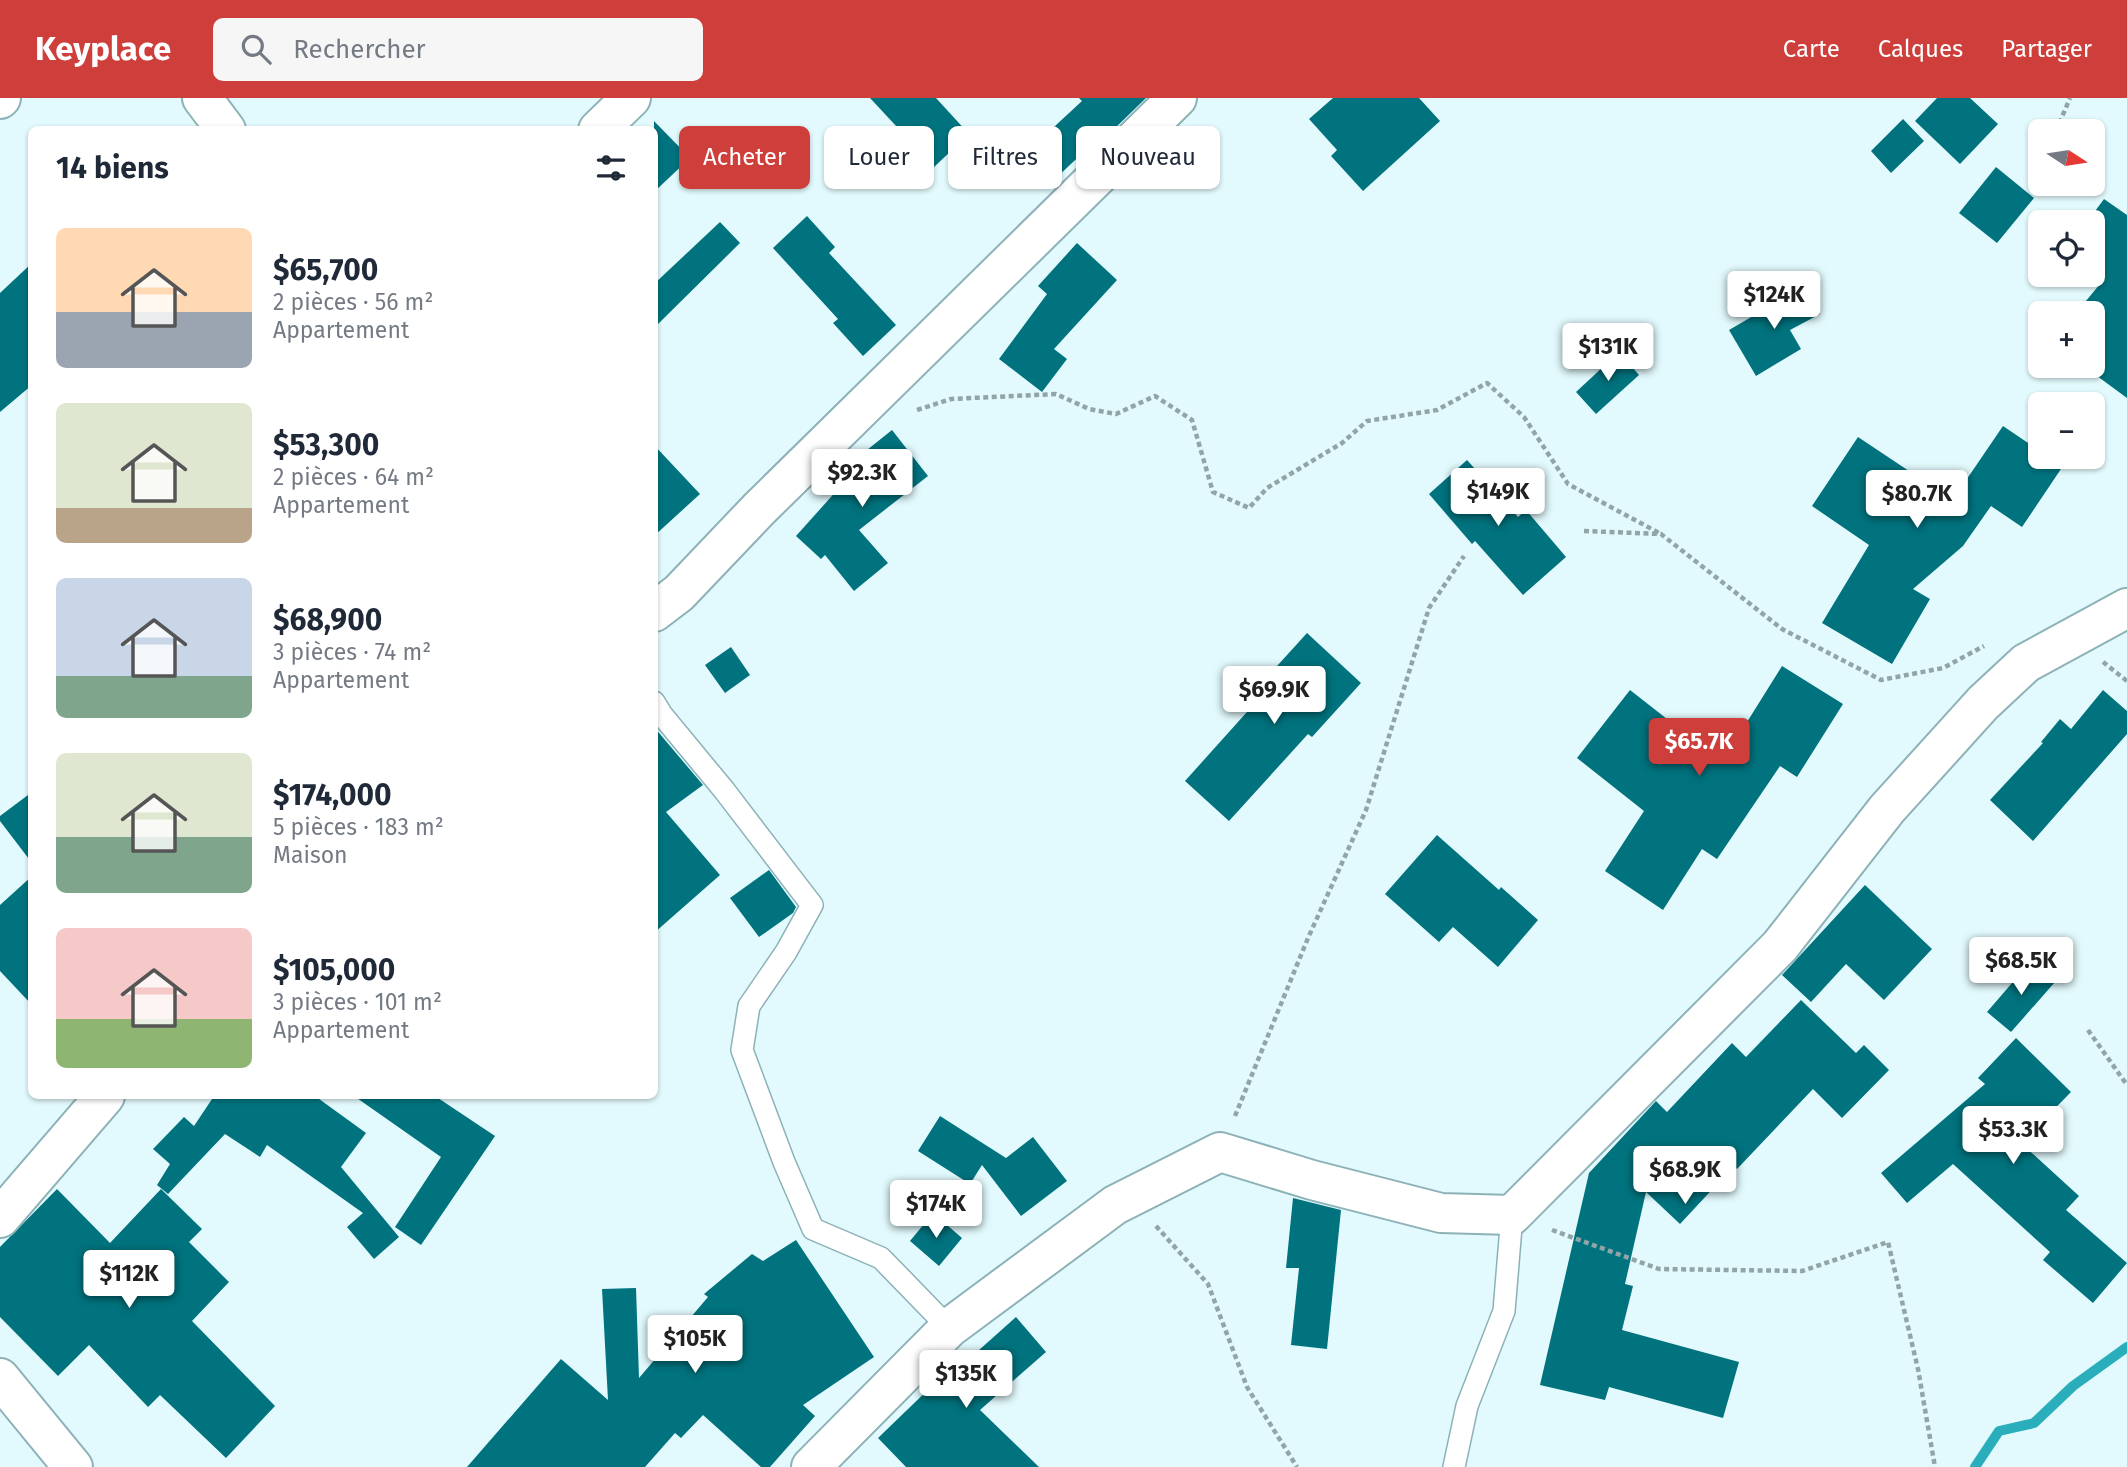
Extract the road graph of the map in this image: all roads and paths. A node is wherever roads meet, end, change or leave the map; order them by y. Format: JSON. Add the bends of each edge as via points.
{"nodes":[{"id":1,"x":202,"y":98,"type":"edge"},
{"id":2,"x":631,"y":98,"type":"edge"},
{"id":3,"x":1177,"y":98,"type":"edge"},
{"id":4,"x":2070,"y":98,"type":"edge"},
{"id":5,"x":2061,"y":119,"type":"edge"},
{"id":6,"x":223,"y":126,"type":"edge"},
{"id":7,"x":602,"y":126,"type":"edge"},
{"id":8,"x":863,"y":408,"type":"junction"},
{"id":9,"x":1584,"y":531,"type":"dead end"},
{"id":10,"x":1661,"y":534,"type":"junction"},
{"id":11,"x":1464,"y":556,"type":"dead end"},
{"id":12,"x":2127,"y":608,"type":"edge"},
{"id":13,"x":658,"y":609,"type":"edge"},
{"id":14,"x":1989,"y":643,"type":"dead end"},
{"id":15,"x":658,"y":708,"type":"edge"},
{"id":16,"x":2088,"y":1030,"type":"dead end"},
{"id":17,"x":2127,"y":1085,"type":"edge"},
{"id":18,"x":102,"y":1099,"type":"edge"},
{"id":19,"x":1220,"y":1152,"type":"junction"},
{"id":20,"x":1115,"y":1205,"type":"junction"},
{"id":21,"x":1512,"y":1215,"type":"junction"},
{"id":22,"x":0,"y":1218,"type":"edge"},
{"id":23,"x":949,"y":1328,"type":"junction"},
{"id":24,"x":0,"y":1378,"type":"edge"},
{"id":25,"x":73,"y":1467,"type":"edge"},
{"id":26,"x":811,"y":1467,"type":"edge"},
{"id":27,"x":1297,"y":1467,"type":"edge"},
{"id":28,"x":1454,"y":1467,"type":"edge"},
{"id":29,"x":1935,"y":1467,"type":"edge"}],
"edges":[{"from":1,"to":6,"type":"street"},
{"from":2,"to":7,"type":"street"},
{"from":3,"to":8,"type":"street"},
{"from":4,"to":5,"type":"path"},
{"from":8,"to":10,"type":"path","via":[[892,418],[951,399],[1056,394],[1089,409],[1116,414],[1155,396],[1192,420],[1213,492],[1248,508],[1267,488],[1342,443],[1367,421],[1437,410],[1487,383],[1524,416],[1568,484]]},
{"from":8,"to":13,"type":"street"},
{"from":9,"to":10,"type":"path"},
{"from":10,"to":14,"type":"path","via":[[1783,629],[1881,680],[1943,668]]},
{"from":11,"to":19,"type":"path","via":[[1429,608],[1366,810]]},
{"from":12,"to":21,"type":"street","via":[[2026,663],[1983,703],[1886,809],[1780,946]]},
{"from":15,"to":23,"type":"lane","via":[[812,905],[749,1006],[742,1050],[813,1229],[881,1258]]},
{"from":16,"to":17,"type":"path"},
{"from":18,"to":22,"type":"street"},
{"from":19,"to":20,"type":"street"},
{"from":19,"to":21,"type":"street","via":[[1441,1213]]},
{"from":20,"to":23,"type":"street"},
{"from":20,"to":27,"type":"path","via":[[1158,1228],[1208,1284],[1247,1387]]},
{"from":21,"to":28,"type":"lane","via":[[1504,1311],[1467,1406]]},
{"from":21,"to":29,"type":"path","via":[[1659,1269],[1802,1271],[1888,1242]]},
{"from":23,"to":26,"type":"street"},
{"from":24,"to":25,"type":"street"}]}
